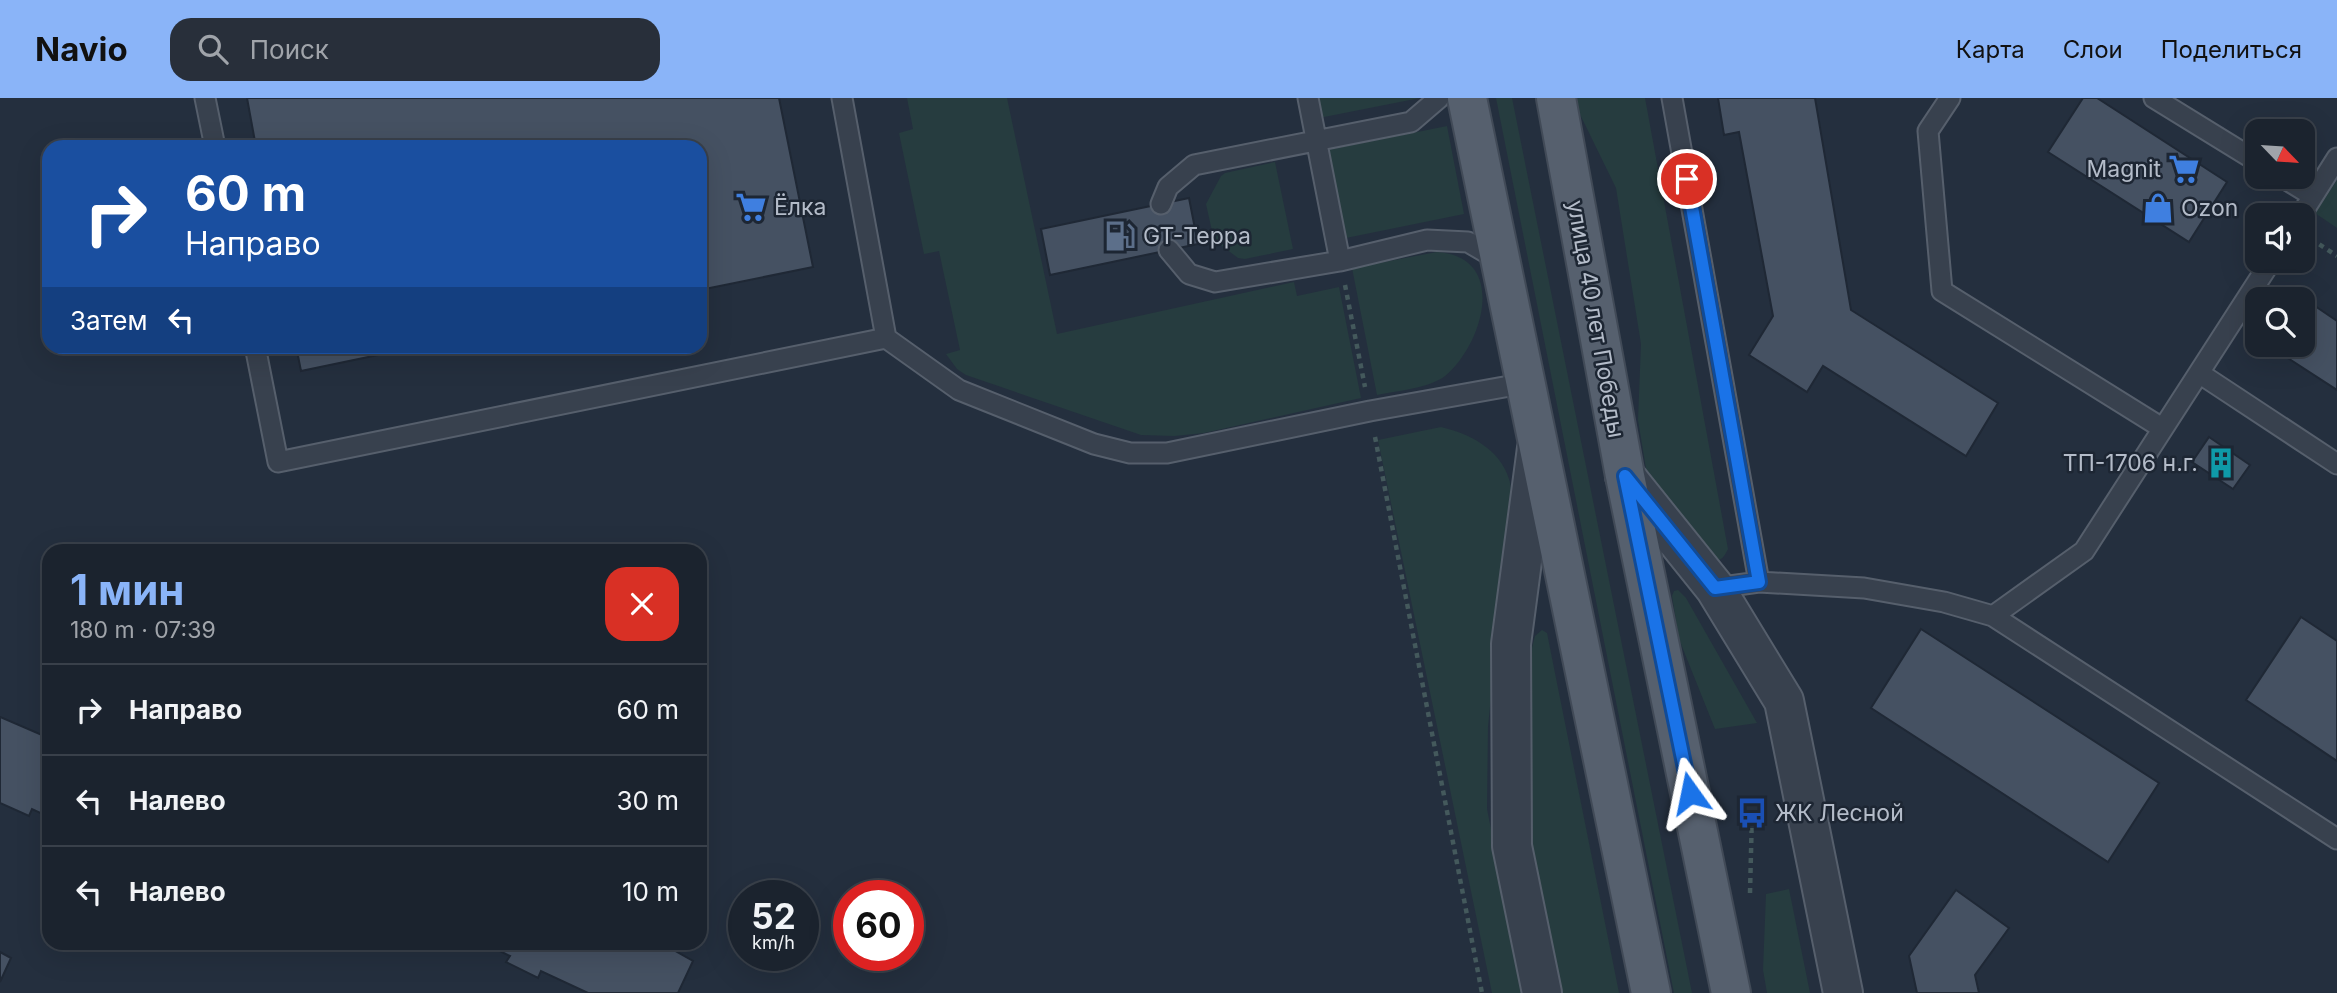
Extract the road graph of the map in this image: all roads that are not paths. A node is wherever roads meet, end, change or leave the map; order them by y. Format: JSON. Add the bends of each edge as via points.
{"nodes":[{"id":1,"x":205,"y":98,"type":"edge"},
{"id":2,"x":842,"y":98,"type":"edge"},
{"id":3,"x":1308,"y":98,"type":"edge"},
{"id":4,"x":1439,"y":98,"type":"edge"},
{"id":5,"x":1467,"y":98,"type":"edge"},
{"id":6,"x":1556,"y":98,"type":"edge"},
{"id":7,"x":1672,"y":98,"type":"edge"},
{"id":8,"x":1950,"y":98,"type":"edge"},
{"id":9,"x":2154,"y":98,"type":"edge"},
{"id":10,"x":214,"y":140,"type":"edge"},
{"id":11,"x":1317,"y":141,"type":"junction"},
{"id":12,"x":2245,"y":154,"type":"edge"},
{"id":13,"x":2337,"y":158,"type":"edge"},
{"id":14,"x":2302,"y":189,"type":"edge"},
{"id":15,"x":2313,"y":196,"type":"junction"},
{"id":16,"x":2309,"y":203,"type":"edge"},
{"id":17,"x":1161,"y":204,"type":"dead end"},
{"id":18,"x":1168,"y":250,"type":"dead end"},
{"id":19,"x":1340,"y":261,"type":"junction"},
{"id":20,"x":1501,"y":261,"type":"junction"},
{"id":21,"x":2263,"y":273,"type":"edge"},
{"id":22,"x":886,"y":338,"type":"junction"},
{"id":23,"x":257,"y":354,"type":"edge"},
{"id":24,"x":2199,"y":373,"type":"junction"},
{"id":25,"x":1526,"y":383,"type":"junction"},
{"id":26,"x":2162,"y":428,"type":"junction"},
{"id":27,"x":1538,"y":442,"type":"junction"},
{"id":28,"x":2337,"y":464,"type":"edge"},
{"id":29,"x":1625,"y":476,"type":"junction"},
{"id":30,"x":1759,"y":582,"type":"junction"},
{"id":31,"x":1715,"y":588,"type":"junction"},
{"id":32,"x":1993,"y":615,"type":"junction"},
{"id":33,"x":2337,"y":839,"type":"edge"},
{"id":34,"x":1542,"y":993,"type":"edge"},
{"id":35,"x":1651,"y":993,"type":"edge"},
{"id":36,"x":1731,"y":993,"type":"edge"},
{"id":37,"x":1843,"y":993,"type":"edge"}],
"edges":[{"from":1,"to":10,"type":"lane"},
{"from":2,"to":22,"type":"lane"},
{"from":3,"to":11,"type":"lane"},
{"from":4,"to":11,"type":"lane","via":[[1411,122]]},
{"from":5,"to":20,"type":"main road"},
{"from":6,"to":29,"type":"main road","name":"улица 40 лет Победы"},
{"from":7,"to":30,"type":"lane"},
{"from":8,"to":26,"type":"lane","via":[[1928,131],[1942,291]]},
{"from":9,"to":12,"type":"lane"},
{"from":11,"to":17,"type":"lane","via":[[1194,165],[1168,187]]},
{"from":11,"to":19,"type":"lane"},
{"from":13,"to":15,"type":"lane"},
{"from":14,"to":15,"type":"lane"},
{"from":15,"to":16,"type":"lane"},
{"from":18,"to":19,"type":"lane","via":[[1189,274],[1215,282]]},
{"from":19,"to":20,"type":"lane","via":[[1427,240],[1468,242]]},
{"from":20,"to":25,"type":"main road"},
{"from":21,"to":24,"type":"lane"},
{"from":22,"to":23,"type":"lane","via":[[278,462]]},
{"from":22,"to":25,"type":"lane","via":[[959,390],[1094,444],[1130,453],[1167,453]]},
{"from":24,"to":26,"type":"lane"},
{"from":24,"to":28,"type":"lane"},
{"from":25,"to":27,"type":"main road"},
{"from":26,"to":32,"type":"lane","via":[[2084,551]]},
{"from":27,"to":34,"type":"street","via":[[1511,644],[1512,846]]},
{"from":27,"to":35,"type":"main road"},
{"from":29,"to":31,"type":"street"},
{"from":29,"to":36,"type":"main road","name":"улица 40 лет Победы"},
{"from":30,"to":31,"type":"lane"},
{"from":30,"to":32,"type":"lane","via":[[1864,588]]},
{"from":31,"to":37,"type":"street","via":[[1784,701]]},
{"from":32,"to":33,"type":"lane"}]}
